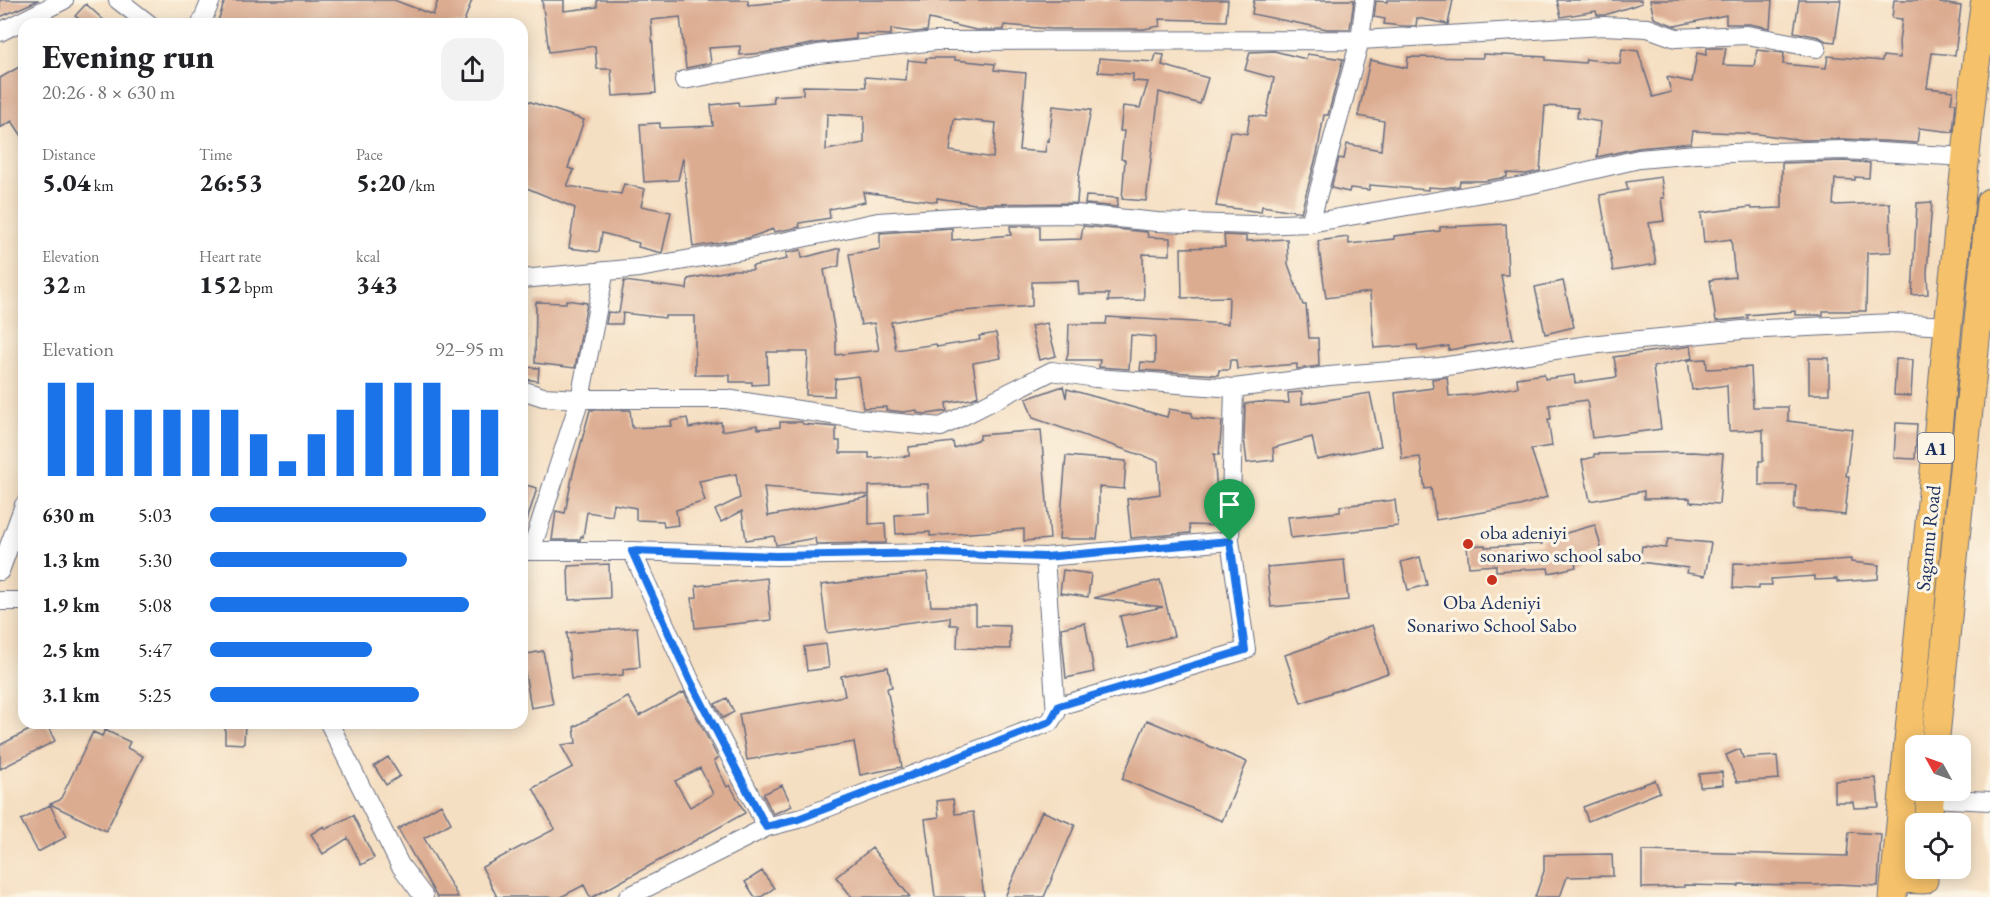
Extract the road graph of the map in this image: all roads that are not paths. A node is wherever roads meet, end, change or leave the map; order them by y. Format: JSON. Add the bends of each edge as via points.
{"nodes":[{"id":1,"x":64,"y":0,"type":"edge"},
{"id":2,"x":118,"y":0,"type":"edge"},
{"id":3,"x":211,"y":0,"type":"edge"},
{"id":4,"x":1365,"y":0,"type":"edge"},
{"id":5,"x":1985,"y":0,"type":"edge"},
{"id":6,"x":28,"y":18,"type":"edge"},
{"id":7,"x":141,"y":18,"type":"edge"},
{"id":8,"x":204,"y":18,"type":"edge"},
{"id":9,"x":18,"y":23,"type":"edge"},
{"id":10,"x":0,"y":32,"type":"edge"},
{"id":11,"x":1360,"y":40,"type":"junction"},
{"id":12,"x":1816,"y":48,"type":"dead end"},
{"id":13,"x":684,"y":80,"type":"dead end"},
{"id":14,"x":1966,"y":157,"type":"junction"},
{"id":15,"x":1990,"y":202,"type":"edge"},
{"id":16,"x":1310,"y":223,"type":"junction"},
{"id":17,"x":603,"y":271,"type":"junction"},
{"id":18,"x":1987,"y":272,"type":"edge"},
{"id":19,"x":528,"y":278,"type":"edge"},
{"id":20,"x":1948,"y":326,"type":"junction"},
{"id":21,"x":1982,"y":341,"type":"edge"},
{"id":22,"x":1234,"y":388,"type":"junction"},
{"id":23,"x":528,"y":392,"type":"edge"},
{"id":24,"x":580,"y":399,"type":"junction"},
{"id":25,"x":18,"y":522,"type":"edge"},
{"id":26,"x":1230,"y":541,"type":"junction"},
{"id":27,"x":528,"y":548,"type":"edge"},
{"id":28,"x":528,"y":551,"type":"edge"},
{"id":29,"x":632,"y":551,"type":"junction"},
{"id":30,"x":1045,"y":557,"type":"junction"},
{"id":31,"x":0,"y":571,"type":"edge"},
{"id":32,"x":0,"y":601,"type":"edge"},
{"id":33,"x":18,"y":601,"type":"edge"},
{"id":34,"x":1056,"y":714,"type":"junction"},
{"id":35,"x":332,"y":729,"type":"edge"},
{"id":36,"x":1936,"y":735,"type":"edge"},
{"id":37,"x":1990,"y":801,"type":"edge"},
{"id":38,"x":1929,"y":804,"type":"edge"},
{"id":39,"x":766,"y":827,"type":"junction"},
{"id":40,"x":1924,"y":882,"type":"edge"},
{"id":41,"x":1894,"y":888,"type":"edge"},
{"id":42,"x":424,"y":897,"type":"edge"},
{"id":43,"x":628,"y":897,"type":"edge"}],
"edges":[{"from":1,"to":6,"type":"street"},
{"from":2,"to":7,"type":"street"},
{"from":3,"to":8,"type":"street"},
{"from":4,"to":11,"type":"street"},
{"from":5,"to":14,"type":"highway","name":"Sagamu Road","number":"A1"},
{"from":9,"to":10,"type":"street"},
{"from":11,"to":12,"type":"street","via":[[1604,26],[1648,28],[1676,38],[1747,35]]},
{"from":11,"to":13,"type":"street","via":[[936,41],[818,54]]},
{"from":11,"to":16,"type":"street"},
{"from":14,"to":16,"type":"street","via":[[1844,150],[1639,159],[1528,186]]},
{"from":14,"to":20,"type":"highway","name":"Sagamu Road","number":"A1"},
{"from":15,"to":18,"type":"highway","name":"Sagamu Road","number":"A1"},
{"from":16,"to":17,"type":"street","via":[[1157,222],[1076,214],[878,222],[749,249]]},
{"from":17,"to":19,"type":"street"},
{"from":17,"to":24,"type":"street"},
{"from":18,"to":21,"type":"highway","name":"Sagamu Road","number":"A1"},
{"from":20,"to":22,"type":"street","via":[[1893,323],[1742,330]]},
{"from":20,"to":41,"type":"highway","name":"Sagamu Road","number":"A1"},
{"from":21,"to":36,"type":"highway","name":"Sagamu Road","number":"A1"},
{"from":22,"to":24,"type":"street","via":[[1052,371],[941,427],[726,399]]},
{"from":22,"to":26,"type":"street"},
{"from":23,"to":24,"type":"street"},
{"from":24,"to":27,"type":"street"},
{"from":25,"to":31,"type":"street"},
{"from":26,"to":30,"type":"street"},
{"from":26,"to":34,"type":"street","via":[[1245,650],[1059,706]]},
{"from":28,"to":29,"type":"street"},
{"from":29,"to":30,"type":"street"},
{"from":29,"to":39,"type":"street","via":[[690,680]]},
{"from":30,"to":34,"type":"street"},
{"from":32,"to":33,"type":"street"},
{"from":34,"to":39,"type":"street","via":[[1050,722],[798,819]]},
{"from":35,"to":42,"type":"street","via":[[400,865]]},
{"from":37,"to":38,"type":"street"},
{"from":39,"to":43,"type":"street"},
{"from":40,"to":41,"type":"highway"}]}
